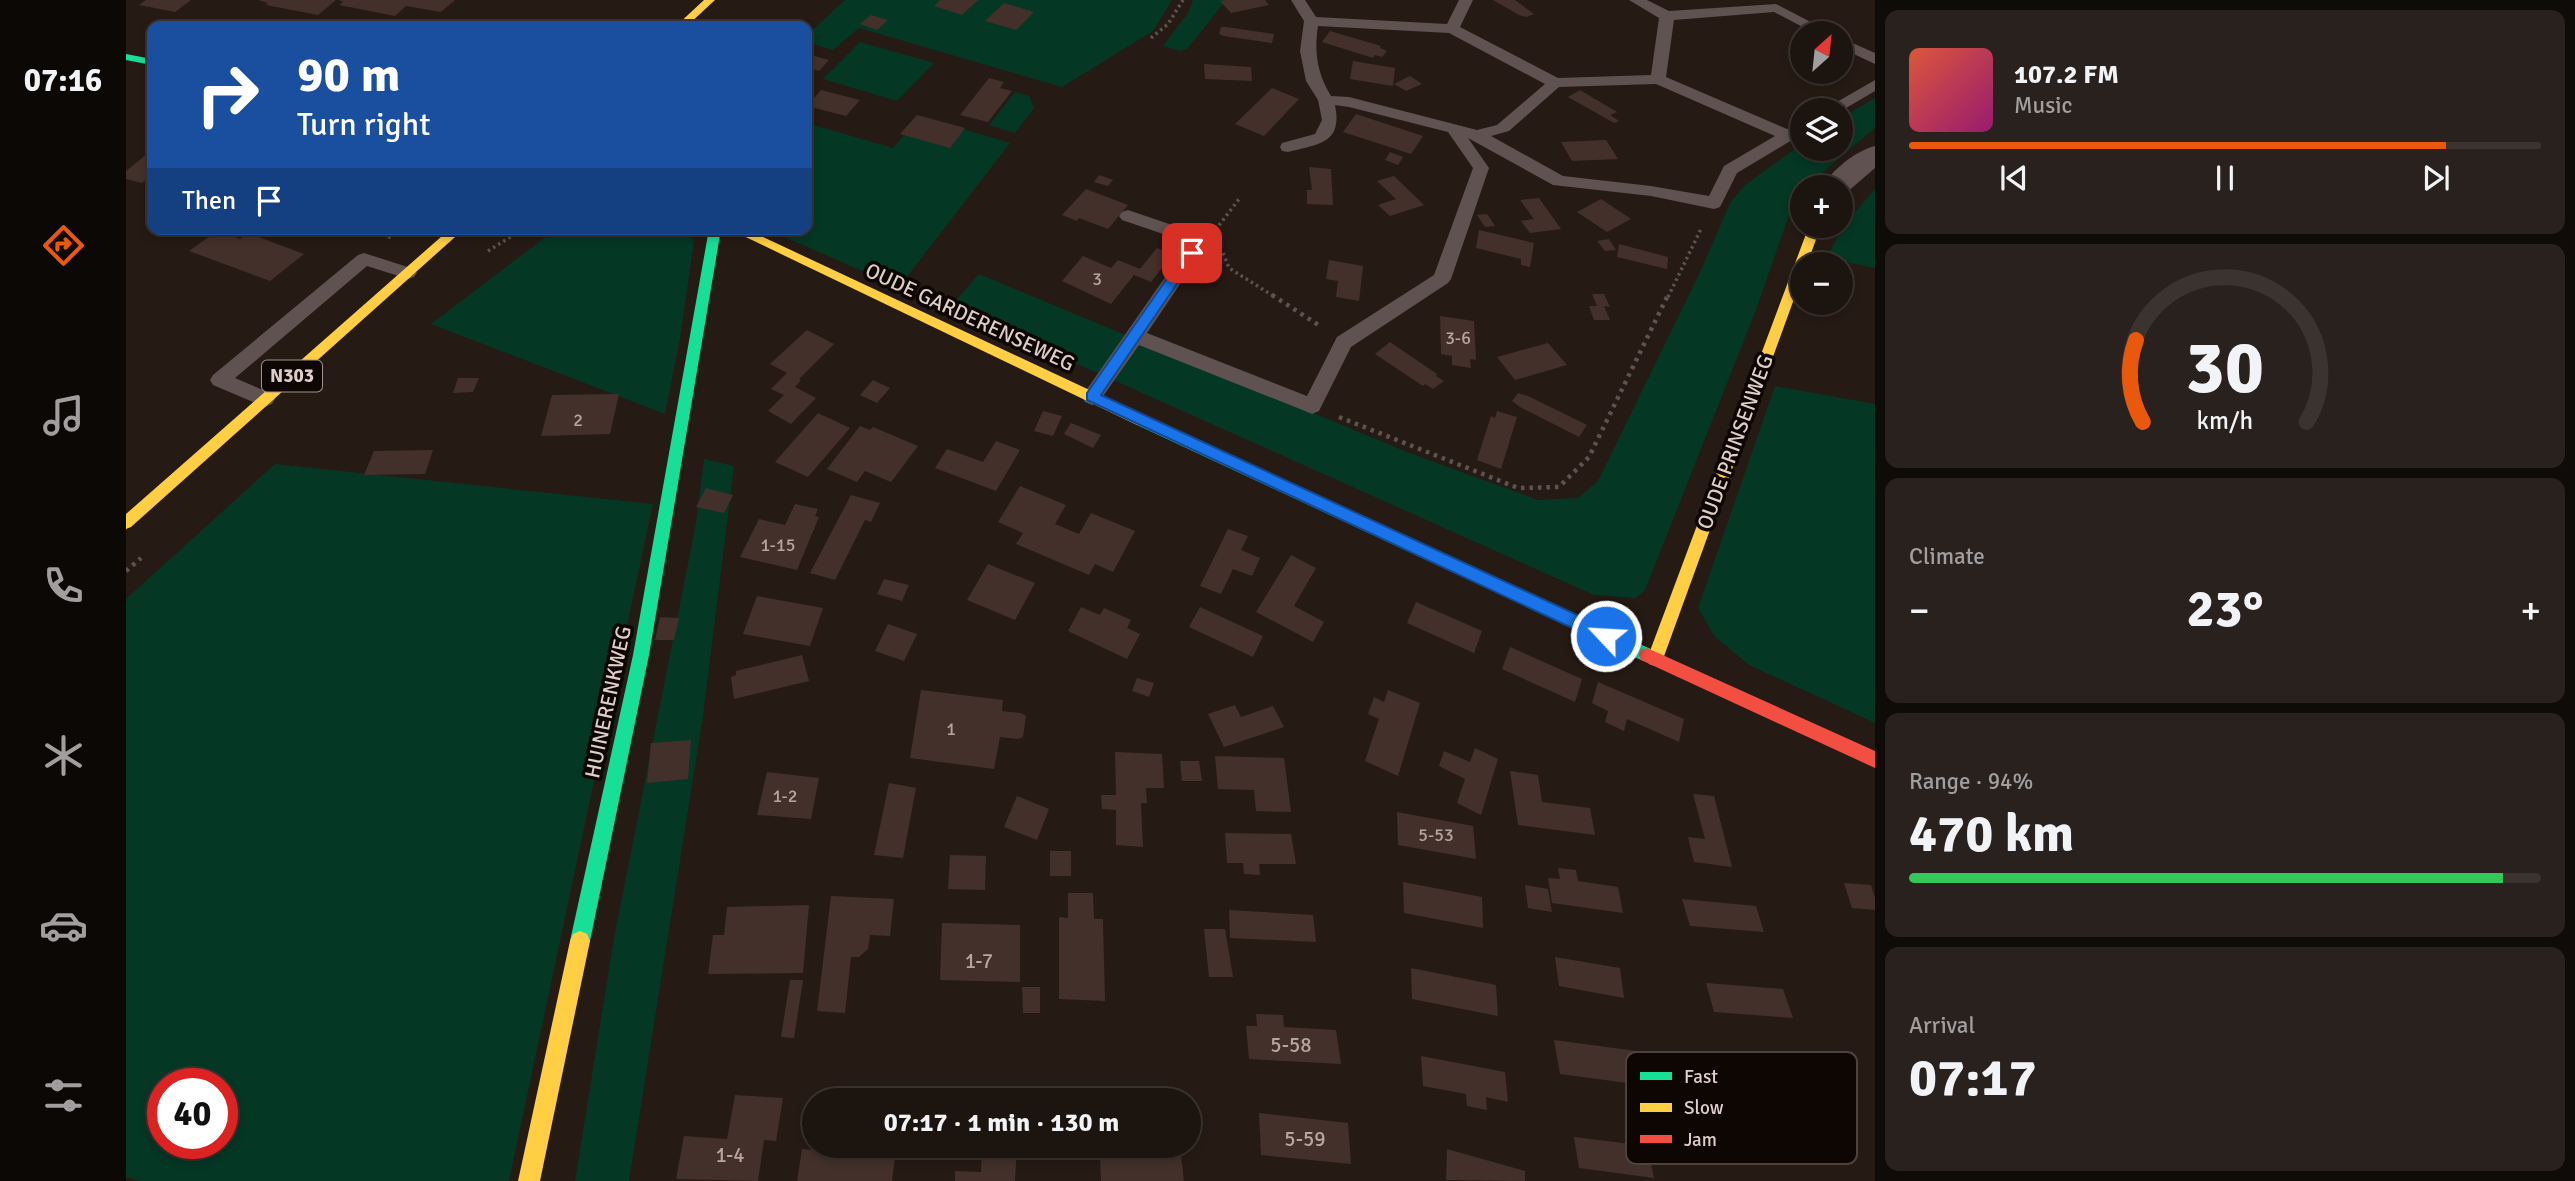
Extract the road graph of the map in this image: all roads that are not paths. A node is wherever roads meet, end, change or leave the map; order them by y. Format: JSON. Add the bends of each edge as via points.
{"nodes":[{"id":1,"x":710,"y":0,"type":"edge"},
{"id":2,"x":1298,"y":0,"type":"edge"},
{"id":3,"x":1466,"y":0,"type":"edge"},
{"id":4,"x":1636,"y":0,"type":"edge"},
{"id":5,"x":1776,"y":4,"type":"edge"},
{"id":6,"x":1667,"y":16,"type":"junction"},
{"id":7,"x":687,"y":21,"type":"edge"},
{"id":8,"x":1311,"y":21,"type":"junction"},
{"id":9,"x":1805,"y":21,"type":"edge"},
{"id":10,"x":1452,"y":29,"type":"junction"},
{"id":11,"x":1853,"y":47,"type":"edge"},
{"id":12,"x":126,"y":57,"type":"edge"},
{"id":13,"x":1875,"y":59,"type":"edge"},
{"id":14,"x":147,"y":61,"type":"edge"},
{"id":15,"x":1658,"y":79,"type":"junction"},
{"id":16,"x":1555,"y":83,"type":"junction"},
{"id":17,"x":1875,"y":85,"type":"edge"},
{"id":18,"x":1852,"y":98,"type":"edge"},
{"id":19,"x":1326,"y":100,"type":"junction"},
{"id":20,"x":1790,"y":129,"type":"edge"},
{"id":21,"x":1454,"y":130,"type":"junction"},
{"id":22,"x":1790,"y":134,"type":"edge"},
{"id":23,"x":1477,"y":135,"type":"junction"},
{"id":24,"x":1288,"y":147,"type":"dead end"},
{"id":25,"x":1875,"y":155,"type":"edge"},
{"id":26,"x":1848,"y":175,"type":"edge"},
{"id":27,"x":1714,"y":203,"type":"joint"},
{"id":28,"x":1128,"y":216,"type":"dead end"},
{"id":29,"x":451,"y":235,"type":"edge"},
{"id":30,"x":714,"y":235,"type":"edge"},
{"id":31,"x":747,"y":235,"type":"edge"},
{"id":32,"x":1811,"y":238,"type":"edge"},
{"id":33,"x":408,"y":273,"type":"junction"},
{"id":34,"x":1136,"y":336,"type":"junction"},
{"id":35,"x":1092,"y":397,"type":"junction"},
{"id":36,"x":265,"y":399,"type":"junction"},
{"id":37,"x":126,"y":523,"type":"edge"},
{"id":38,"x":1655,"y":659,"type":"junction"},
{"id":39,"x":1875,"y":760,"type":"edge"},
{"id":40,"x":529,"y":1181,"type":"edge"}],
"edges":[{"from":1,"to":7,"type":"street"},
{"from":2,"to":8,"type":"lane"},
{"from":3,"to":10,"type":"lane"},
{"from":4,"to":6,"type":"lane"},
{"from":5,"to":6,"type":"lane"},
{"from":5,"to":9,"type":"lane"},
{"from":6,"to":15,"type":"lane"},
{"from":8,"to":10,"type":"lane"},
{"from":8,"to":19,"type":"lane","via":[[1307,51],[1314,81]]},
{"from":10,"to":16,"type":"lane"},
{"from":11,"to":13,"type":"lane"},
{"from":12,"to":14,"type":"street"},
{"from":15,"to":16,"type":"lane"},
{"from":15,"to":20,"type":"lane"},
{"from":16,"to":23,"type":"lane","via":[[1503,128]]},
{"from":17,"to":18,"type":"lane"},
{"from":19,"to":21,"type":"lane"},
{"from":19,"to":24,"type":"lane","via":[[1328,130],[1321,138]]},
{"from":21,"to":23,"type":"lane"},
{"from":21,"to":34,"type":"lane","via":[[1481,168],[1442,279],[1344,342],[1312,406]]},
{"from":22,"to":27,"type":"lane","via":[[1730,170]]},
{"from":23,"to":27,"type":"lane","via":[[1559,181]]},
{"from":25,"to":26,"type":"street"},
{"from":28,"to":34,"type":"lane","via":[[1175,232],[1192,253]]},
{"from":29,"to":33,"type":"street","number":"N303"},
{"from":30,"to":40,"type":"street","name":"HUINERENKWEG","via":[[640,656]]},
{"from":31,"to":35,"type":"street","name":"OUDE GARDERENSEWEG"},
{"from":32,"to":38,"type":"street","name":"OUDE PRINSENWEG"},
{"from":33,"to":36,"type":"street","number":"N303"},
{"from":33,"to":36,"type":"lane","via":[[364,259],[220,380]]},
{"from":34,"to":35,"type":"lane"},
{"from":35,"to":38,"type":"street","name":"OUDE GARDERENSEWEG"},
{"from":36,"to":37,"type":"street","number":"N303"},
{"from":38,"to":39,"type":"street","name":"OUDE GARDERENSEWEG"}]}
